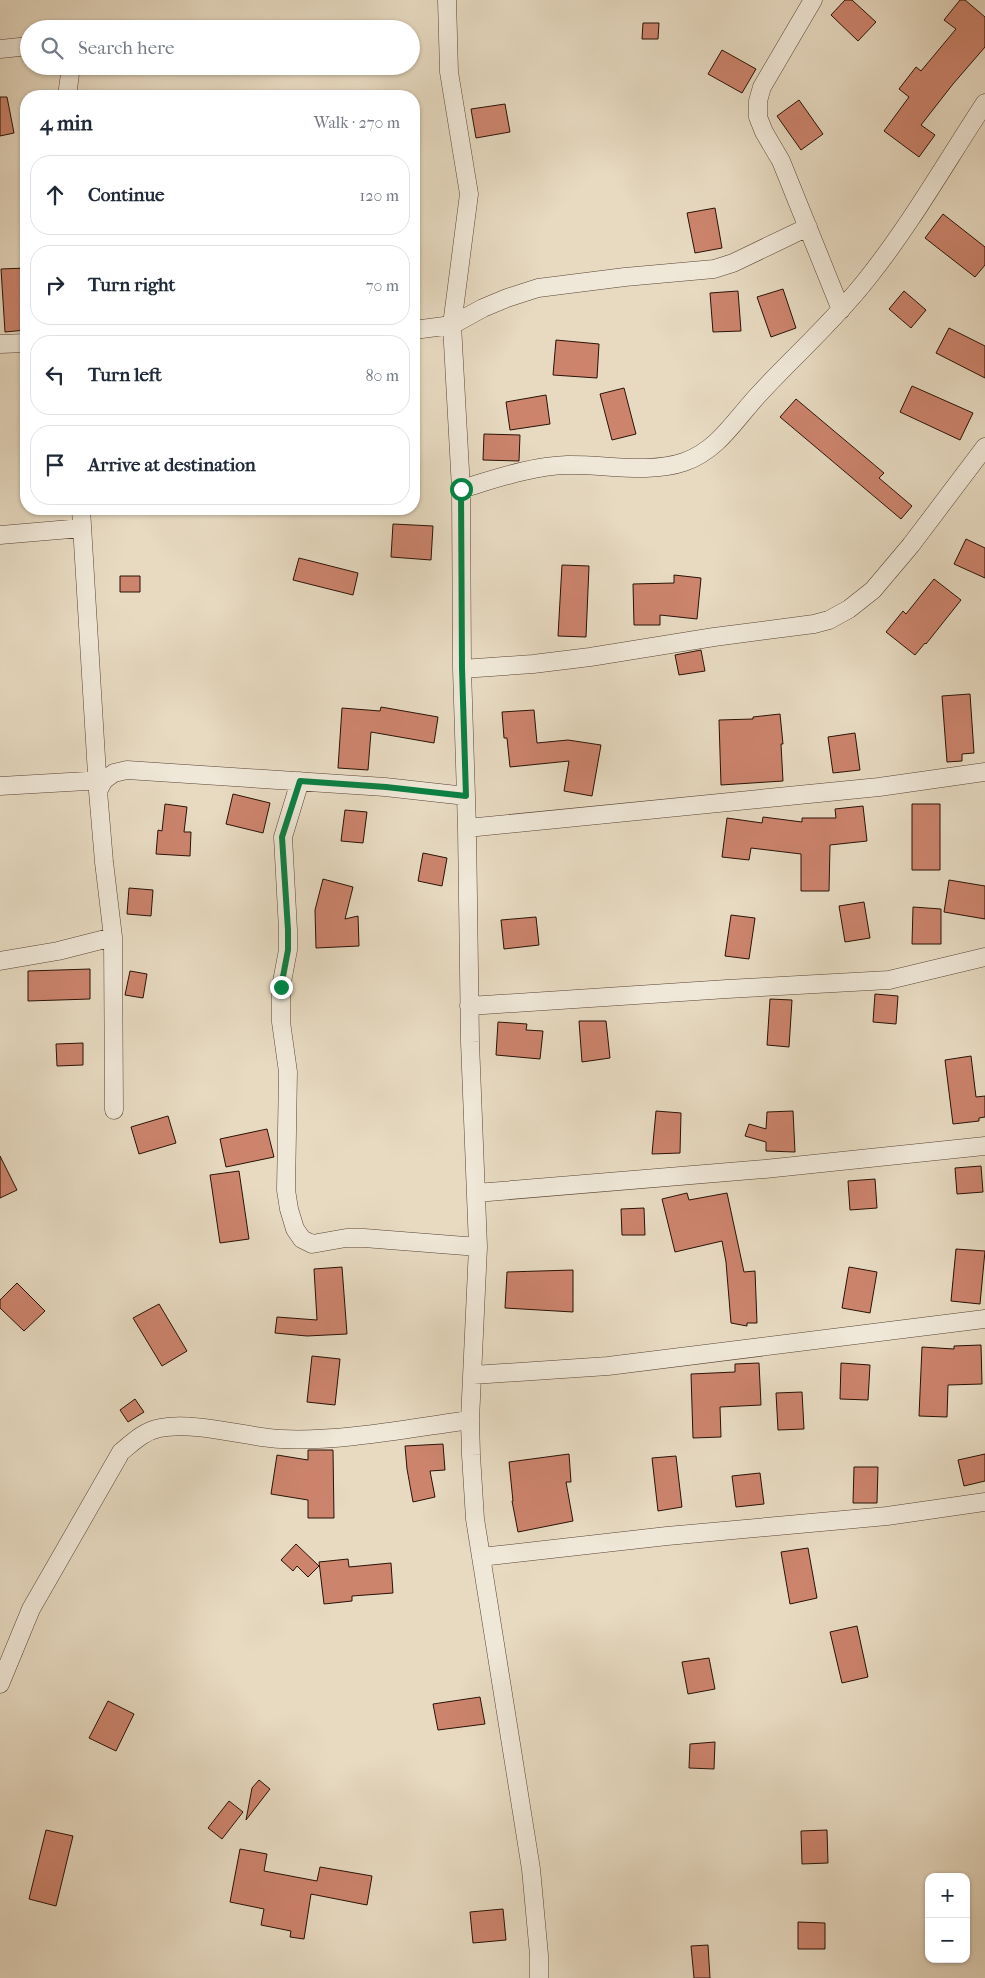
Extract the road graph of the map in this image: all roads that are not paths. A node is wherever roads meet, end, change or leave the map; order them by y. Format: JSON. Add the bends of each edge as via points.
{"nodes":[{"id":1,"x":447,"y":0,"type":"edge"},
{"id":2,"x":813,"y":0,"type":"edge"},
{"id":3,"x":20,"y":47,"type":"edge"},
{"id":4,"x":0,"y":48,"type":"edge"},
{"id":5,"x":70,"y":75,"type":"edge"},
{"id":6,"x":68,"y":90,"type":"edge"},
{"id":7,"x":985,"y":103,"type":"edge"},
{"id":8,"x":808,"y":227,"type":"junction"},
{"id":9,"x":841,"y":310,"type":"junction"},
{"id":10,"x":452,"y":325,"type":"junction"},
{"id":11,"x":420,"y":329,"type":"edge"},
{"id":12,"x":20,"y":343,"type":"edge"},
{"id":13,"x":0,"y":344,"type":"edge"},
{"id":14,"x":985,"y":447,"type":"edge"},
{"id":15,"x":461,"y":489,"type":"junction"},
{"id":16,"x":81,"y":515,"type":"edge"},
{"id":17,"x":82,"y":528,"type":"junction"},
{"id":18,"x":0,"y":535,"type":"edge"},
{"id":19,"x":462,"y":668,"type":"junction"},
{"id":20,"x":985,"y":772,"type":"edge"},
{"id":21,"x":300,"y":781,"type":"junction"},
{"id":22,"x":100,"y":784,"type":"junction"},
{"id":23,"x":0,"y":786,"type":"edge"},
{"id":24,"x":466,"y":796,"type":"junction"},
{"id":25,"x":467,"y":828,"type":"junction"},
{"id":26,"x":113,"y":936,"type":"junction"},
{"id":27,"x":985,"y":956,"type":"edge"},
{"id":28,"x":0,"y":961,"type":"edge"},
{"id":29,"x":469,"y":1006,"type":"junction"},
{"id":30,"x":114,"y":1110,"type":"dead end"},
{"id":31,"x":985,"y":1146,"type":"edge"},
{"id":32,"x":476,"y":1193,"type":"junction"},
{"id":33,"x":478,"y":1247,"type":"junction"},
{"id":34,"x":985,"y":1319,"type":"edge"},
{"id":35,"x":473,"y":1375,"type":"junction"},
{"id":36,"x":470,"y":1420,"type":"junction"},
{"id":37,"x":985,"y":1502,"type":"edge"},
{"id":38,"x":481,"y":1557,"type":"junction"},
{"id":39,"x":0,"y":1684,"type":"edge"},
{"id":40,"x":539,"y":1978,"type":"edge"}],
"edges":[{"from":1,"to":10,"type":"street","via":[[449,72],[469,194]]},
{"from":2,"to":8,"type":"street","via":[[762,87],[758,101],[758,117],[781,161]]},
{"from":3,"to":4,"type":"street"},
{"from":5,"to":6,"type":"street"},
{"from":7,"to":9,"type":"street","via":[[924,199],[868,279]]},
{"from":8,"to":9,"type":"street"},
{"from":8,"to":10,"type":"street","via":[[733,263],[714,268],[538,288],[483,308]]},
{"from":9,"to":15,"type":"street","via":[[760,393],[715,446],[700,457],[660,468],[544,466]]},
{"from":10,"to":11,"type":"street"},
{"from":10,"to":15,"type":"street"},
{"from":12,"to":13,"type":"street"},
{"from":14,"to":19,"type":"street","via":[[873,590],[829,620],[590,657]]},
{"from":15,"to":19,"type":"street"},
{"from":16,"to":17,"type":"street"},
{"from":17,"to":18,"type":"street"},
{"from":17,"to":22,"type":"street"},
{"from":19,"to":24,"type":"street"},
{"from":20,"to":25,"type":"street","via":[[879,787]]},
{"from":21,"to":22,"type":"street","via":[[127,770],[114,773]]},
{"from":21,"to":24,"type":"street"},
{"from":21,"to":33,"type":"street","via":[[282,837],[288,930],[280,1006],[288,1072],[286,1190],[295,1230],[312,1244],[364,1238]]},
{"from":22,"to":23,"type":"street"},
{"from":22,"to":26,"type":"street","via":[[104,862]]},
{"from":24,"to":25,"type":"street"},
{"from":25,"to":29,"type":"street"},
{"from":26,"to":28,"type":"street","via":[[58,951]]},
{"from":26,"to":30,"type":"street"},
{"from":27,"to":29,"type":"street","via":[[889,980]]},
{"from":29,"to":32,"type":"street"},
{"from":31,"to":32,"type":"street","via":[[765,1169]]},
{"from":32,"to":33,"type":"street"},
{"from":33,"to":35,"type":"street"},
{"from":34,"to":35,"type":"street","via":[[608,1366]]},
{"from":35,"to":36,"type":"street"},
{"from":36,"to":38,"type":"street","via":[[475,1519]]},
{"from":36,"to":39,"type":"street","via":[[308,1439],[280,1439],[187,1427],[160,1428],[141,1435],[121,1452],[30,1609]]},
{"from":37,"to":38,"type":"street","via":[[886,1516]]},
{"from":38,"to":40,"type":"street","via":[[531,1869]]}]}
